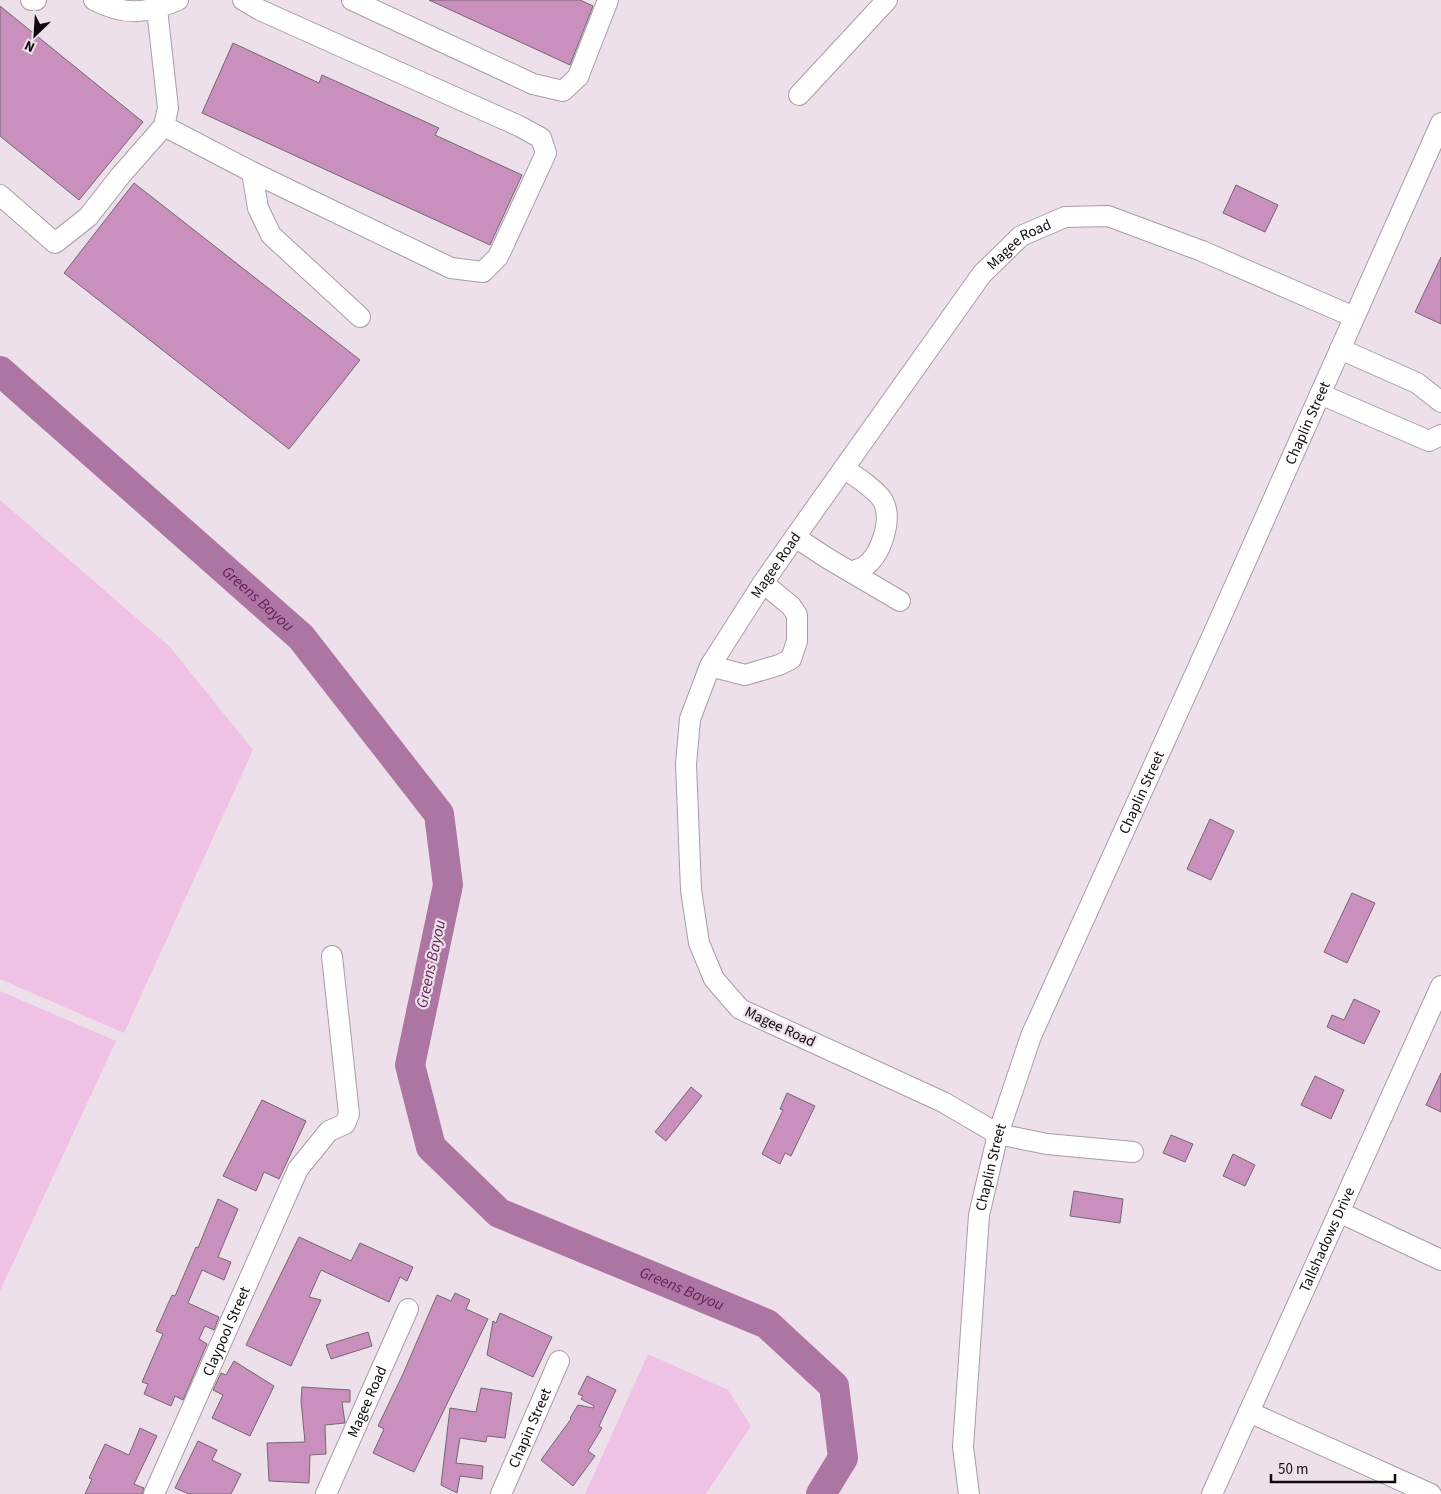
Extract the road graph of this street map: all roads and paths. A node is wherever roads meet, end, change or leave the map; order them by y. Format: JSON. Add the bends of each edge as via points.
{"nodes":[{"id":1,"x":30,"y":0,"type":"edge"},
{"id":2,"x":36,"y":0,"type":"edge"},
{"id":3,"x":94,"y":0,"type":"edge"},
{"id":4,"x":178,"y":0,"type":"edge"},
{"id":5,"x":243,"y":0,"type":"edge"},
{"id":6,"x":352,"y":0,"type":"edge"},
{"id":7,"x":608,"y":0,"type":"edge"},
{"id":8,"x":887,"y":0,"type":"edge"},
{"id":9,"x":157,"y":9,"type":"junction"},
{"id":10,"x":799,"y":95,"type":"dead end"},
{"id":11,"x":1441,"y":124,"type":"edge"},
{"id":12,"x":164,"y":126,"type":"junction"},
{"id":13,"x":252,"y":172,"type":"junction"},
{"id":14,"x":0,"y":195,"type":"edge"},
{"id":15,"x":360,"y":317,"type":"dead end"},
{"id":16,"x":1354,"y":317,"type":"junction"},
{"id":17,"x":1340,"y":349,"type":"junction"},
{"id":18,"x":1320,"y":394,"type":"junction"},
{"id":19,"x":1441,"y":402,"type":"edge"},
{"id":20,"x":1441,"y":435,"type":"edge"},
{"id":21,"x":844,"y":468,"type":"junction"},
{"id":22,"x":795,"y":537,"type":"junction"},
{"id":23,"x":850,"y":572,"type":"junction"},
{"id":24,"x":763,"y":583,"type":"junction"},
{"id":25,"x":900,"y":601,"type":"dead end"},
{"id":26,"x":710,"y":666,"type":"junction"},
{"id":27,"x":332,"y":956,"type":"dead end"},
{"id":28,"x":1441,"y":986,"type":"edge"},
{"id":29,"x":1433,"y":1025,"type":"edge"},
{"id":30,"x":998,"y":1134,"type":"junction"},
{"id":31,"x":1134,"y":1152,"type":"dead end"},
{"id":32,"x":1339,"y":1212,"type":"junction"},
{"id":33,"x":1441,"y":1260,"type":"edge"},
{"id":34,"x":408,"y":1309,"type":"dead end"},
{"id":35,"x":559,"y":1361,"type":"dead end"},
{"id":36,"x":1249,"y":1412,"type":"junction"},
{"id":37,"x":154,"y":1494,"type":"edge"},
{"id":38,"x":326,"y":1494,"type":"edge"},
{"id":39,"x":501,"y":1494,"type":"edge"},
{"id":40,"x":969,"y":1494,"type":"edge"},
{"id":41,"x":1212,"y":1494,"type":"edge"},
{"id":42,"x":1431,"y":1494,"type":"edge"}],
"edges":[{"from":1,"to":2,"type":"street"},
{"from":3,"to":9,"type":"street","via":[[114,9]]},
{"from":4,"to":9,"type":"street"},
{"from":5,"to":13,"type":"street","via":[[519,126],[541,138],[546,153],[498,257],[482,272],[450,268]]},
{"from":6,"to":7,"type":"street","via":[[533,84],[563,91],[578,77]]},
{"from":8,"to":10,"type":"street"},
{"from":9,"to":12,"type":"street","via":[[168,108]]},
{"from":11,"to":16,"type":"street","name":"Chaplin Street"},
{"from":12,"to":13,"type":"street"},
{"from":12,"to":14,"type":"street","via":[[88,217],[55,243]]},
{"from":13,"to":15,"type":"street","via":[[258,208],[271,235]]},
{"from":16,"to":17,"type":"street","name":"Chaplin Street"},
{"from":16,"to":21,"type":"street","name":"Magee Road","via":[[1202,250],[1108,216],[1065,217],[1021,236],[982,274]]},
{"from":17,"to":18,"type":"street","name":"Chaplin Street"},
{"from":17,"to":19,"type":"street","via":[[1417,384]]},
{"from":18,"to":20,"type":"street","via":[[1429,441]]},
{"from":18,"to":30,"type":"street","name":"Chaplin Street","via":[[1030,1036]]},
{"from":21,"to":22,"type":"street","name":"Magee Road"},
{"from":21,"to":23,"type":"street","via":[[884,501],[886,517],[884,537],[878,551],[866,565]]},
{"from":22,"to":23,"type":"street"},
{"from":22,"to":24,"type":"street","name":"Magee Road"},
{"from":23,"to":25,"type":"street"},
{"from":24,"to":26,"type":"street","name":"Magee Road"},
{"from":24,"to":26,"type":"street","via":[[791,606],[797,616],[797,640],[791,659],[779,666],[745,675]]},
{"from":26,"to":30,"type":"street","name":"Magee Road","via":[[690,719],[686,764],[692,899],[699,943],[714,979],[740,1009],[943,1102]]},
{"from":27,"to":37,"type":"street","name":"Claypool Street","via":[[349,1114],[344,1124],[329,1131],[298,1169]]},
{"from":28,"to":29,"type":"street","name":"Tallshadows Drive"},
{"from":29,"to":32,"type":"street","name":"Tallshadows Drive"},
{"from":30,"to":31,"type":"street","name":"Magee Road","via":[[1047,1144]]},
{"from":30,"to":40,"type":"street","name":"Chaplin Street","via":[[979,1215],[963,1447]]},
{"from":32,"to":33,"type":"street"},
{"from":32,"to":36,"type":"street","name":"Tallshadows Drive"},
{"from":34,"to":38,"type":"street","name":"Magee Road"},
{"from":35,"to":39,"type":"street","name":"Chapin Street"},
{"from":36,"to":41,"type":"street","name":"Tallshadows Drive"},
{"from":36,"to":42,"type":"street"}]}
